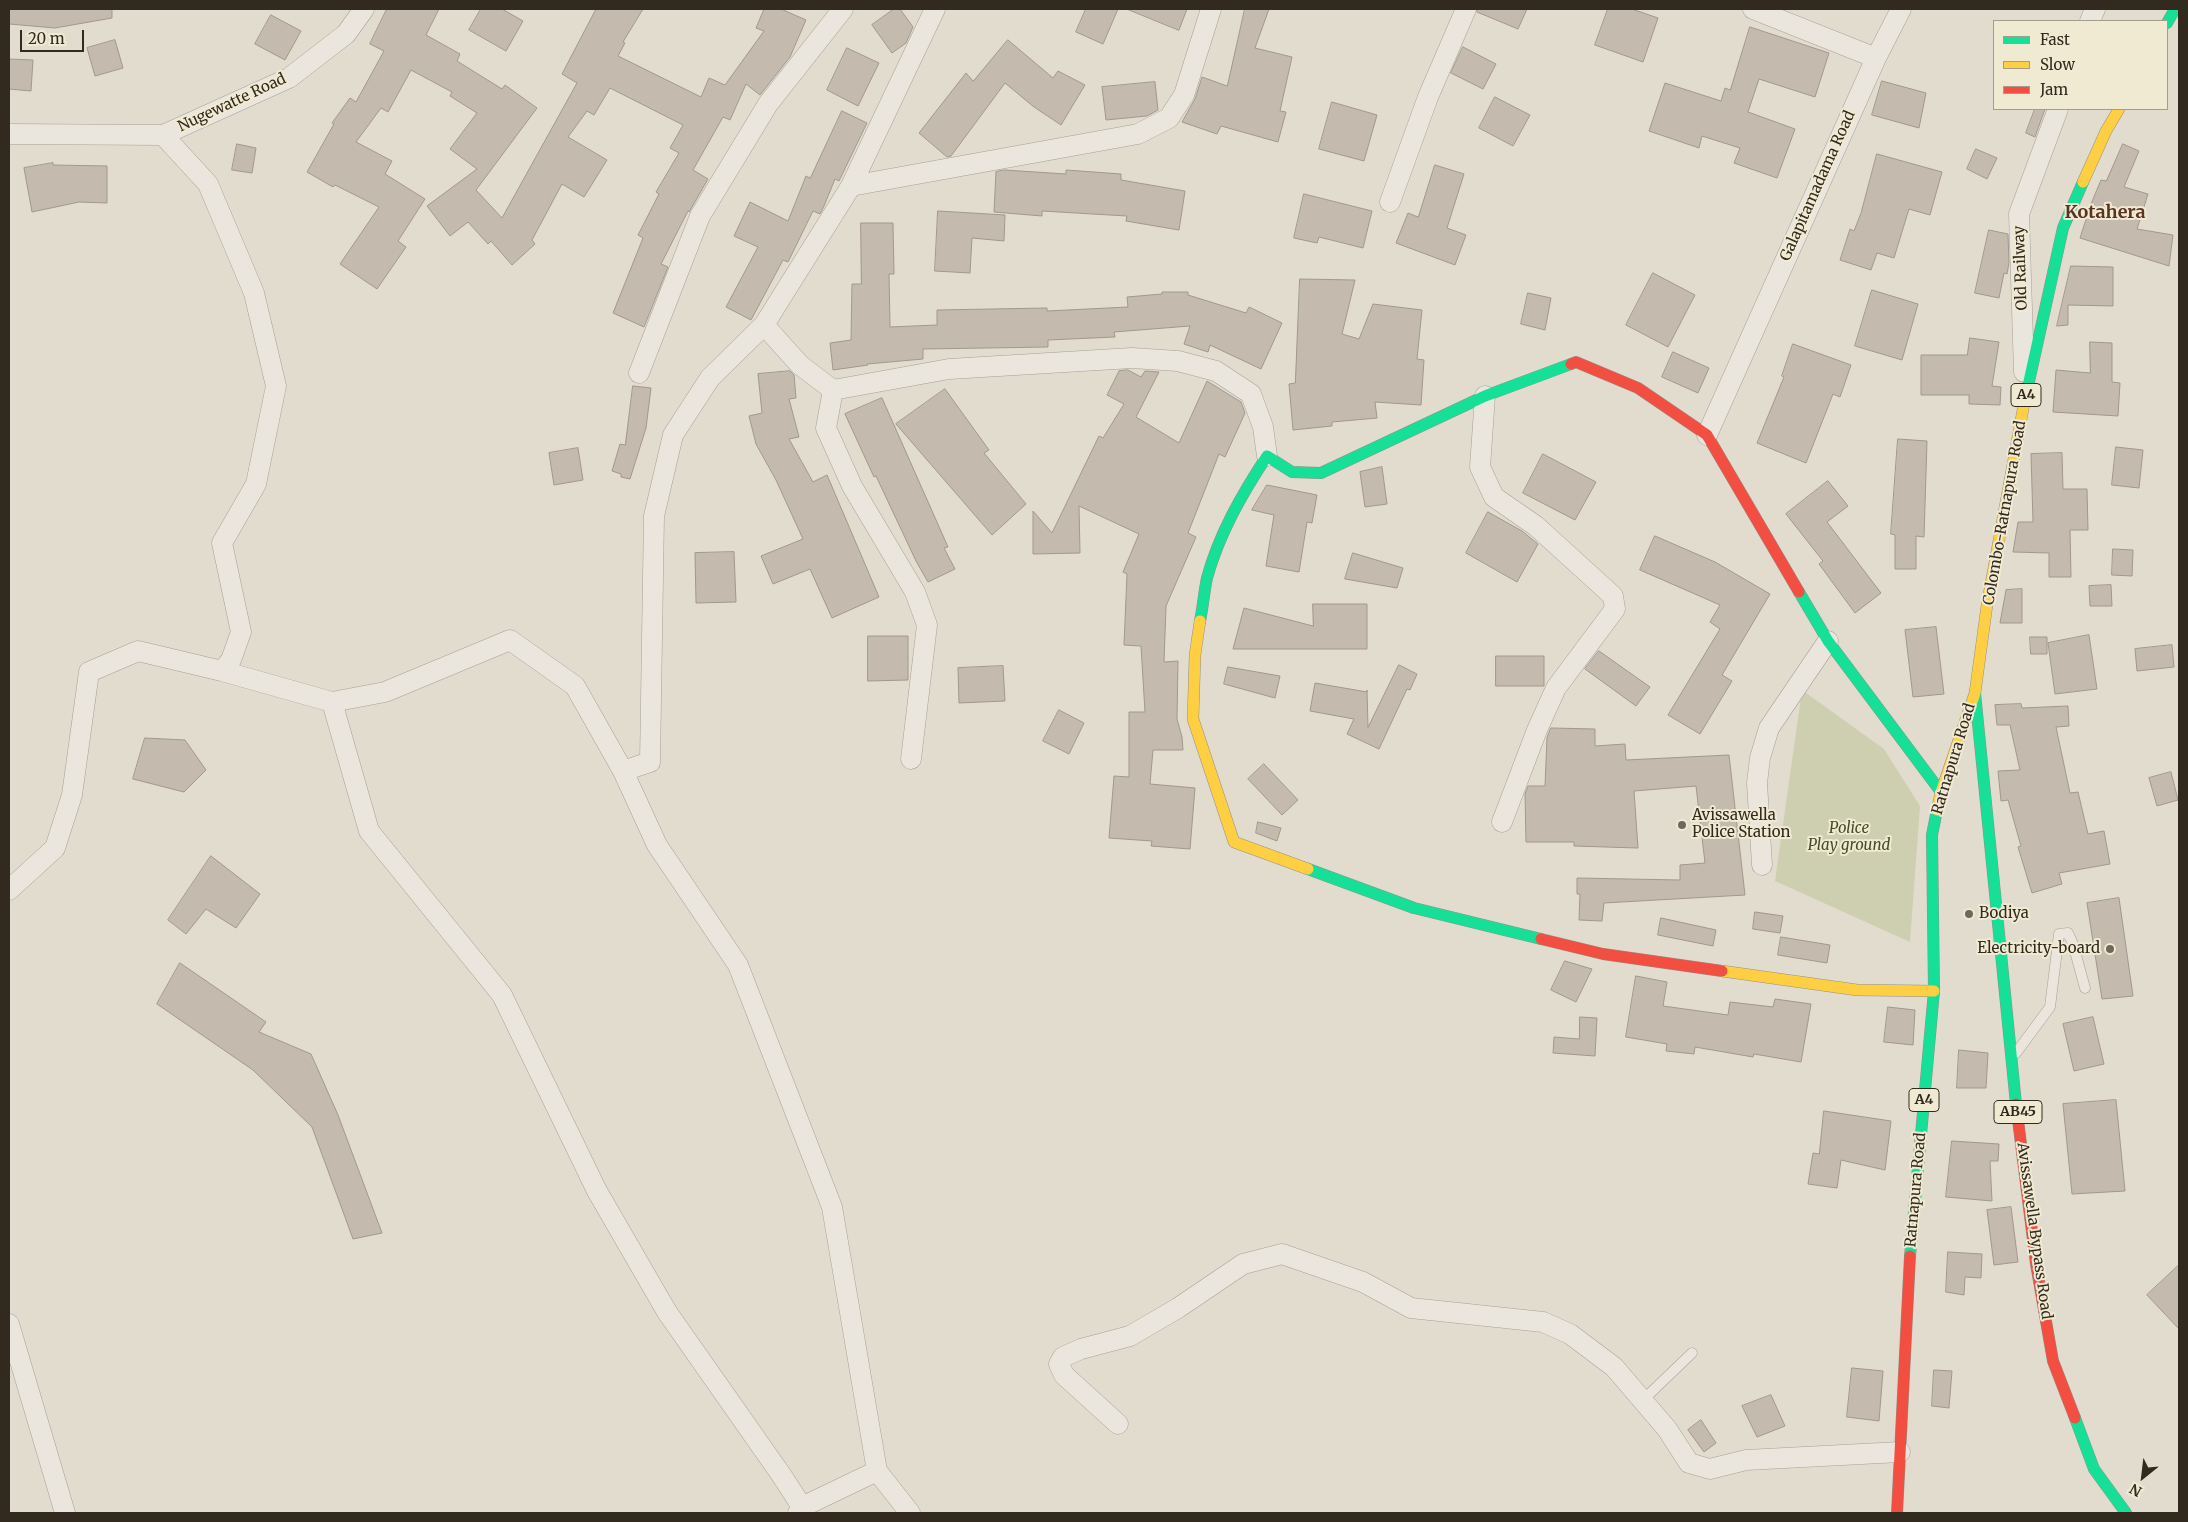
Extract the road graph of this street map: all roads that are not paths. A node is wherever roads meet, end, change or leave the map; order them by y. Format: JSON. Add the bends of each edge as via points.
{"nodes":[{"id":1,"x":364,"y":9,"type":"edge"},
{"id":2,"x":843,"y":9,"type":"edge"},
{"id":3,"x":935,"y":9,"type":"edge"},
{"id":4,"x":1211,"y":9,"type":"edge"},
{"id":5,"x":1466,"y":9,"type":"edge"},
{"id":6,"x":1753,"y":9,"type":"edge"},
{"id":7,"x":1901,"y":9,"type":"edge"},
{"id":8,"x":2175,"y":9,"type":"edge"},
{"id":9,"x":2168,"y":21,"type":"edge"},
{"id":10,"x":1876,"y":58,"type":"junction"},
{"id":11,"x":2058,"y":110,"type":"edge"},
{"id":12,"x":2117,"y":110,"type":"edge"},
{"id":13,"x":9,"y":134,"type":"edge"},
{"id":14,"x":163,"y":135,"type":"junction"},
{"id":15,"x":851,"y":186,"type":"junction"},
{"id":16,"x":1390,"y":202,"type":"dead end"},
{"id":17,"x":764,"y":324,"type":"junction"},
{"id":18,"x":639,"y":373,"type":"dead end"},
{"id":19,"x":833,"y":390,"type":"junction"},
{"id":20,"x":1485,"y":396,"type":"junction"},
{"id":21,"x":2024,"y":404,"type":"junction"},
{"id":22,"x":1707,"y":435,"type":"junction"},
{"id":23,"x":1267,"y":456,"type":"junction"},
{"id":24,"x":1828,"y":642,"type":"junction"},
{"id":25,"x":226,"y":666,"type":"junction"},
{"id":26,"x":1975,"y":693,"type":"junction"},
{"id":27,"x":332,"y":702,"type":"junction"},
{"id":28,"x":911,"y":759,"type":"dead end"},
{"id":29,"x":623,"y":771,"type":"junction"},
{"id":30,"x":1941,"y":792,"type":"junction"},
{"id":31,"x":1502,"y":822,"type":"dead end"},
{"id":32,"x":1762,"y":865,"type":"dead end"},
{"id":33,"x":9,"y":890,"type":"edge"},
{"id":34,"x":2085,"y":988,"type":"dead end"},
{"id":35,"x":1934,"y":991,"type":"junction"},
{"id":36,"x":2011,"y":1060,"type":"junction"},
{"id":37,"x":9,"y":1324,"type":"edge"},
{"id":38,"x":1692,"y":1353,"type":"dead end"},
{"id":39,"x":1642,"y":1400,"type":"junction"},
{"id":40,"x":1118,"y":1424,"type":"dead end"},
{"id":41,"x":1900,"y":1452,"type":"junction"},
{"id":42,"x":877,"y":1471,"type":"junction"},
{"id":43,"x":800,"y":1510,"type":"edge"},
{"id":44,"x":65,"y":1513,"type":"edge"},
{"id":45,"x":910,"y":1513,"type":"edge"},
{"id":46,"x":1897,"y":1513,"type":"edge"},
{"id":47,"x":2126,"y":1513,"type":"edge"}],
"edges":[{"from":1,"to":14,"type":"street","name":"Nugewatte Road","via":[[346,34],[289,78]]},
{"from":2,"to":18,"type":"street","via":[[768,104],[700,216]]},
{"from":3,"to":15,"type":"street"},
{"from":4,"to":15,"type":"street","via":[[1184,94],[1169,118],[1138,134]]},
{"from":5,"to":16,"type":"street","via":[[1428,97]]},
{"from":6,"to":10,"type":"street"},
{"from":7,"to":10,"type":"street","name":"Galapitamadama Road"},
{"from":8,"to":9,"type":"main road"},
{"from":10,"to":22,"type":"street","name":"Galapitamadama Road"},
{"from":11,"to":21,"type":"street","name":"Old Railway","via":[[2019,214]]},
{"from":12,"to":21,"type":"main road","name":"Colombo-Ratnapura Road","number":"A4","via":[[2063,228]]},
{"from":13,"to":14,"type":"street"},
{"from":14,"to":25,"type":"street","via":[[208,184],[254,293],[276,386],[256,484],[222,543],[241,632]]},
{"from":15,"to":17,"type":"street"},
{"from":17,"to":19,"type":"street","via":[[800,366]]},
{"from":17,"to":29,"type":"street","via":[[710,378],[673,435],[654,516],[650,762]]},
{"from":19,"to":23,"type":"street","via":[[949,369],[1132,358],[1178,360],[1216,372],[1250,394],[1263,427]]},
{"from":19,"to":28,"type":"street","via":[[826,428],[852,486],[915,592],[927,625]]},
{"from":20,"to":22,"type":"main road","via":[[1576,362],[1638,388]]},
{"from":20,"to":23,"type":"main road","via":[[1321,473],[1292,472]]},
{"from":20,"to":31,"type":"street","via":[[1480,468],[1494,497],[1536,526],[1613,596],[1616,609],[1556,688]]},
{"from":21,"to":26,"type":"main road","name":"Colombo-Ratnapura Road","number":"A4","via":[[1987,605]]},
{"from":22,"to":24,"type":"main road"},
{"from":23,"to":35,"type":"main road","via":[[1220,542],[1207,579],[1195,655],[1193,719],[1234,842],[1414,908],[1603,954],[1857,990]]},
{"from":24,"to":30,"type":"main road"},
{"from":24,"to":32,"type":"street","via":[[1769,728],[1764,743],[1757,783]]},
{"from":25,"to":27,"type":"street"},
{"from":25,"to":33,"type":"street","via":[[138,651],[89,672],[72,795],[55,848]]},
{"from":26,"to":30,"type":"main road","name":"Ratnapura Road","number":"A4"},
{"from":26,"to":36,"type":"main road","name":"Avissawella Bypass Road","number":"AB45"},
{"from":27,"to":29,"type":"street","via":[[385,692],[510,640],[575,686]]},
{"from":27,"to":43,"type":"street","via":[[369,831],[502,995],[597,1191],[667,1312],[782,1476]]},
{"from":29,"to":42,"type":"street","via":[[657,845],[738,965],[832,1207]]},
{"from":30,"to":35,"type":"main road","name":"Ratnapura Road","number":"A4","via":[[1932,835]]},
{"from":34,"to":36,"type":"lane","via":[[2068,933],[2059,934],[2050,1007]]},
{"from":35,"to":41,"type":"main road","name":"Ratnapura Road","number":"A4","via":[[1907,1291]]},
{"from":36,"to":47,"type":"main road","name":"Avissawella Bypass Road","number":"AB45","via":[[2036,1264],[2053,1361],[2094,1468]]},
{"from":37,"to":44,"type":"street"},
{"from":38,"to":39,"type":"lane"},
{"from":39,"to":40,"type":"street","via":[[1614,1367],[1570,1334],[1542,1322],[1411,1308],[1363,1282],[1282,1254],[1243,1264],[1130,1336],[1064,1357],[1058,1364],[1064,1375]]},
{"from":39,"to":41,"type":"street","via":[[1690,1463],[1710,1469],[1746,1460]]},
{"from":41,"to":46,"type":"main road","name":"Ratnapura Road","number":"A4"},
{"from":42,"to":43,"type":"street"},
{"from":42,"to":45,"type":"street"}]}
